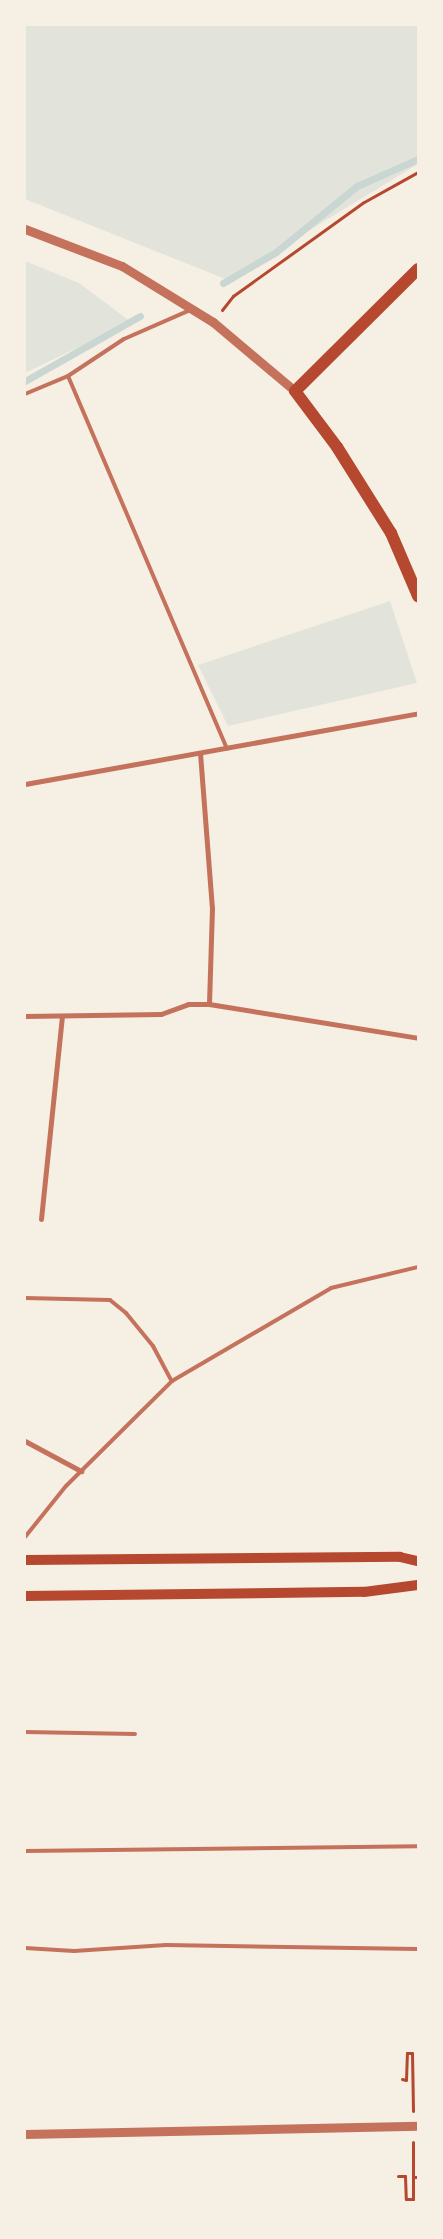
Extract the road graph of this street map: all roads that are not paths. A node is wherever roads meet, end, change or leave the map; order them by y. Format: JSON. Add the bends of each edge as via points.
{"nodes":[{"id":1,"x":25,"y":229,"type":"edge"},
{"id":2,"x":418,"y":269,"type":"edge"},
{"id":3,"x":192,"y":309,"type":"junction"},
{"id":4,"x":68,"y":376,"type":"junction"},
{"id":5,"x":295,"y":392,"type":"junction"},
{"id":6,"x":25,"y":394,"type":"edge"},
{"id":7,"x":418,"y":596,"type":"edge"},
{"id":8,"x":418,"y":712,"type":"edge"},
{"id":9,"x":227,"y":748,"type":"junction"},
{"id":10,"x":200,"y":753,"type":"junction"},
{"id":11,"x":25,"y":784,"type":"edge"},
{"id":12,"x":209,"y":1004,"type":"junction"},
{"id":13,"x":25,"y":1016,"type":"edge"},
{"id":14,"x":62,"y":1016,"type":"junction"},
{"id":15,"x":418,"y":1038,"type":"edge"},
{"id":16,"x":42,"y":1218,"type":"dead end"},
{"id":17,"x":418,"y":1267,"type":"edge"},
{"id":18,"x":25,"y":1298,"type":"edge"},
{"id":19,"x":172,"y":1381,"type":"junction"},
{"id":20,"x":25,"y":1441,"type":"edge"},
{"id":21,"x":81,"y":1471,"type":"junction"},
{"id":22,"x":25,"y":1537,"type":"edge"},
{"id":23,"x":25,"y":1560,"type":"edge"},
{"id":24,"x":418,"y":1561,"type":"edge"},
{"id":25,"x":418,"y":1584,"type":"edge"},
{"id":26,"x":25,"y":1596,"type":"edge"},
{"id":27,"x":25,"y":1732,"type":"edge"},
{"id":28,"x":135,"y":1734,"type":"dead end"},
{"id":29,"x":418,"y":1846,"type":"edge"},
{"id":30,"x":25,"y":1851,"type":"edge"},
{"id":31,"x":25,"y":1948,"type":"edge"},
{"id":32,"x":418,"y":1949,"type":"edge"},
{"id":33,"x":418,"y":2126,"type":"edge"},
{"id":34,"x":25,"y":2134,"type":"edge"}],
"edges":[{"from":1,"to":3,"type":"street","via":[[122,266]]},
{"from":2,"to":5,"type":"main road"},
{"from":3,"to":4,"type":"lane","via":[[124,339]]},
{"from":3,"to":5,"type":"street","via":[[213,322]]},
{"from":4,"to":6,"type":"lane"},
{"from":4,"to":9,"type":"lane"},
{"from":5,"to":7,"type":"main road","via":[[337,447],[391,533]]},
{"from":8,"to":9,"type":"street"},
{"from":9,"to":10,"type":"street"},
{"from":10,"to":11,"type":"street"},
{"from":10,"to":12,"type":"street","via":[[212,908]]},
{"from":12,"to":14,"type":"street","via":[[188,1004],[161,1014]]},
{"from":12,"to":15,"type":"street"},
{"from":13,"to":14,"type":"street"},
{"from":14,"to":16,"type":"street"},
{"from":17,"to":19,"type":"lane","via":[[331,1288]]},
{"from":18,"to":19,"type":"lane","via":[[110,1300],[126,1313],[152,1346]]},
{"from":19,"to":21,"type":"lane"},
{"from":20,"to":21,"type":"street"},
{"from":21,"to":22,"type":"lane"},
{"from":23,"to":24,"type":"main road","via":[[400,1557]]},
{"from":25,"to":26,"type":"main road","via":[[364,1592]]},
{"from":27,"to":28,"type":"lane"},
{"from":29,"to":30,"type":"lane"},
{"from":31,"to":32,"type":"lane","via":[[74,1951],[166,1944]]},
{"from":33,"to":34,"type":"street"}]}
